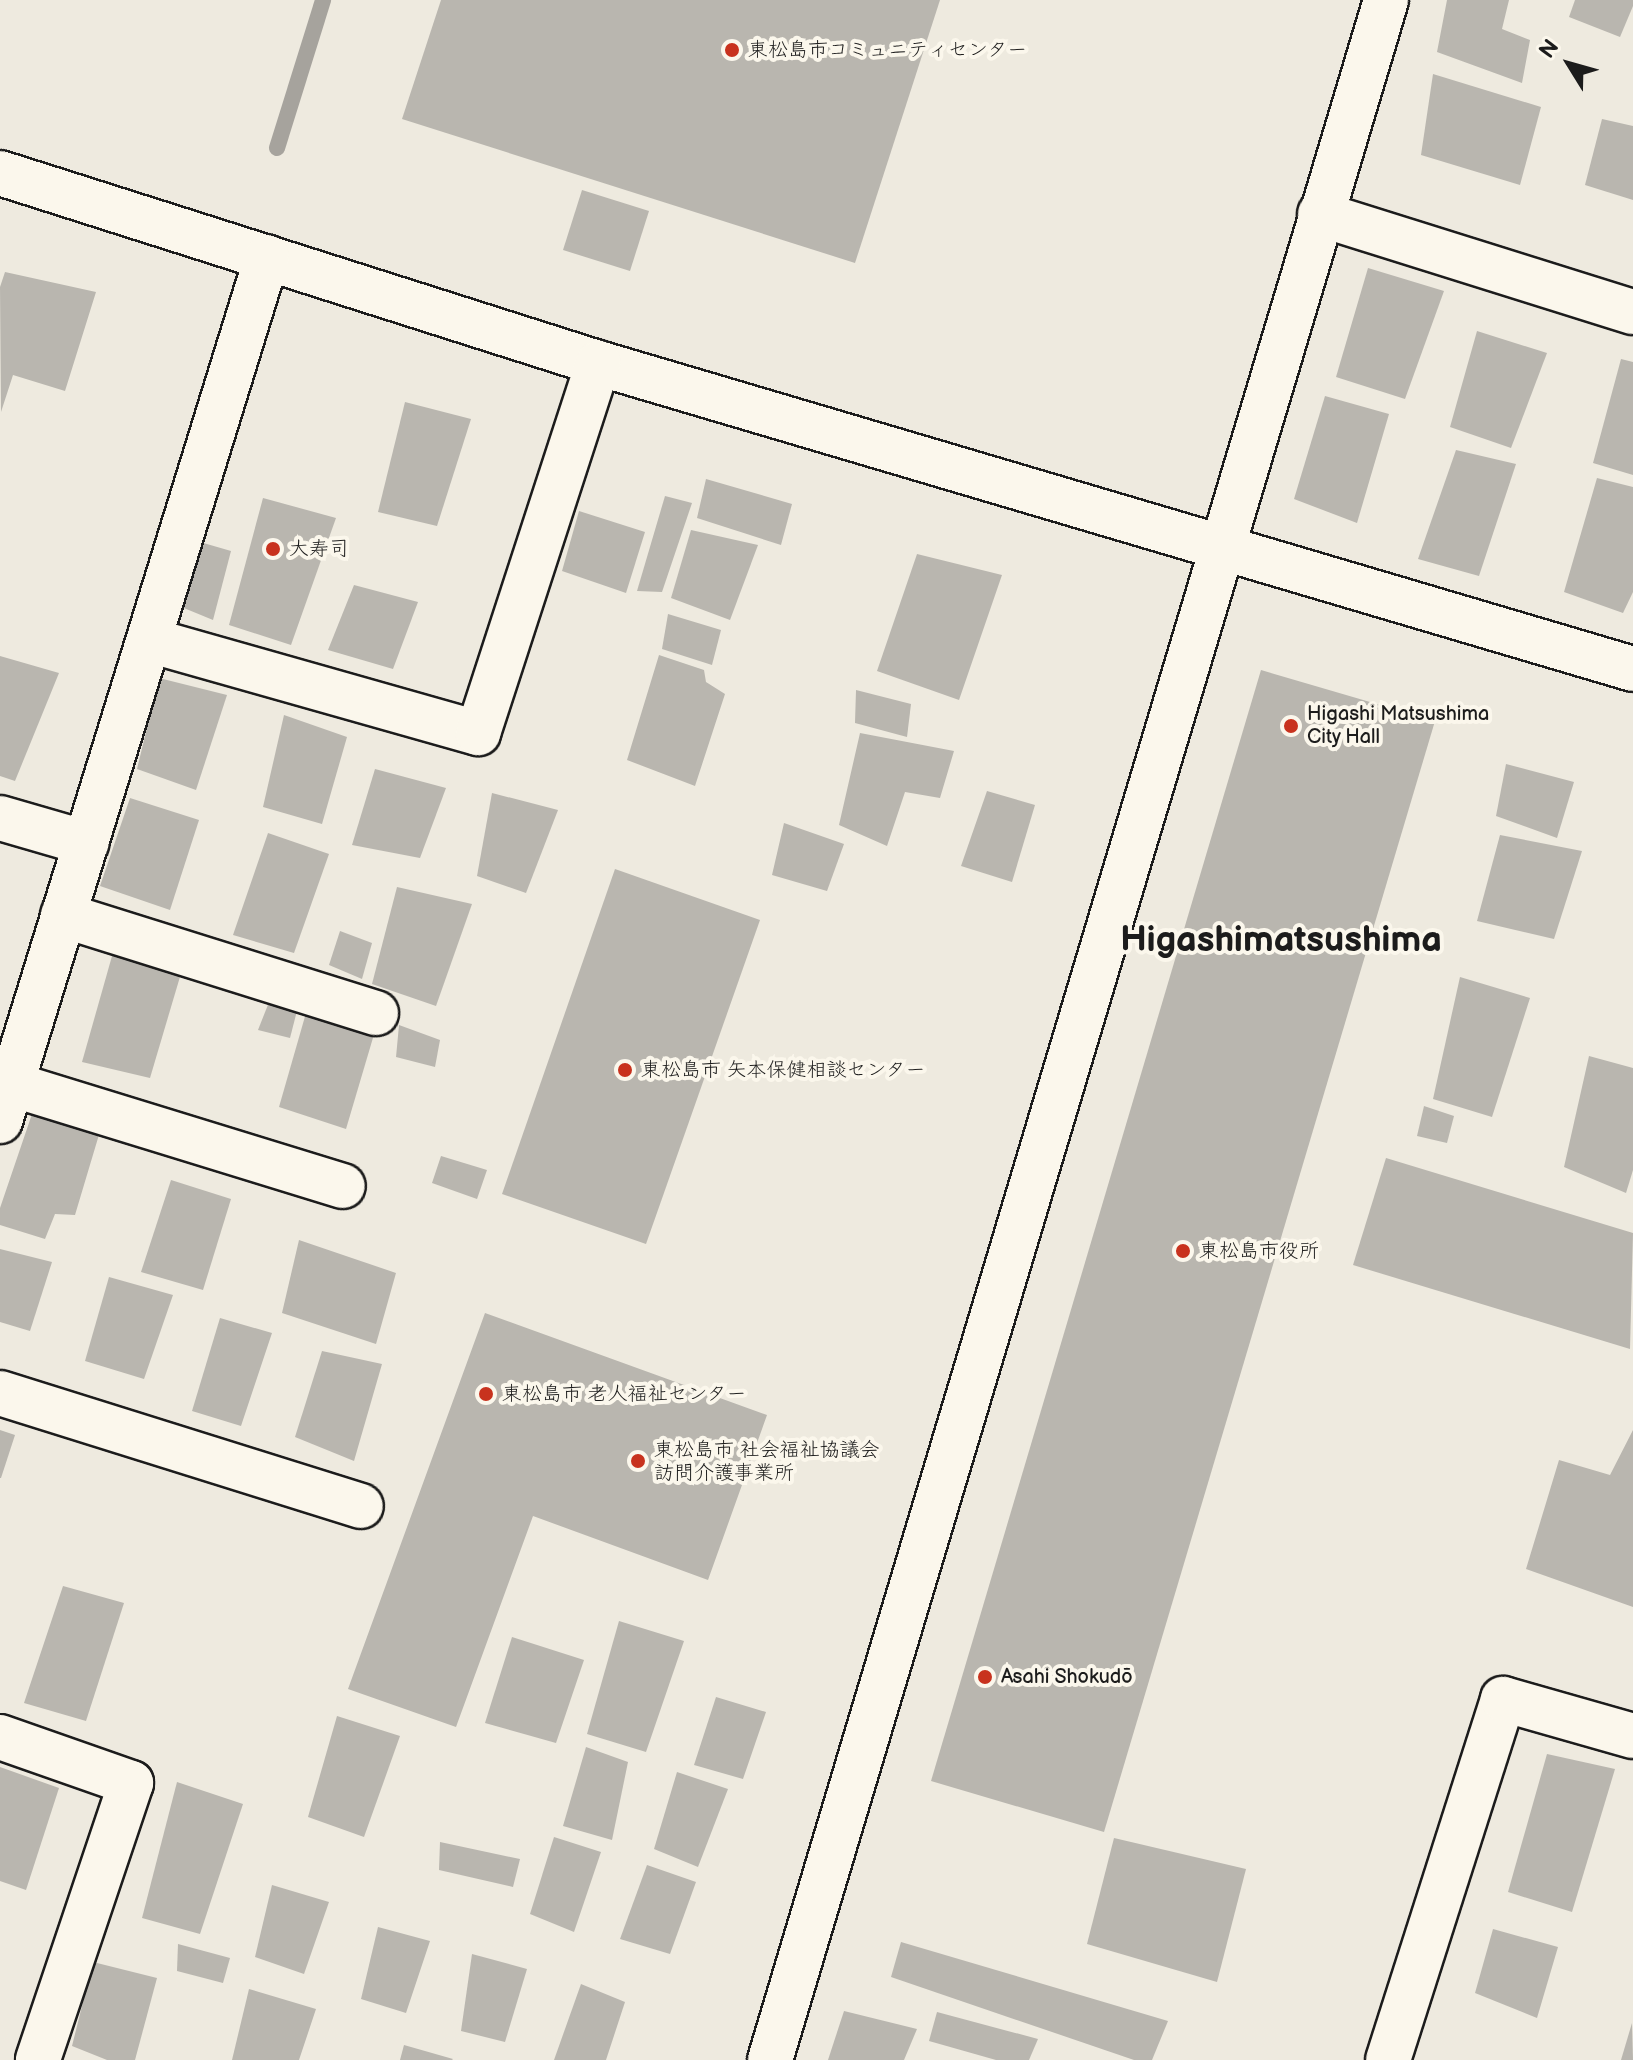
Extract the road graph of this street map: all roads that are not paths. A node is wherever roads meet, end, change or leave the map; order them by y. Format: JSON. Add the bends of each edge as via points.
{"nodes":[{"id":1,"x":1386,"y":0,"type":"edge"},
{"id":2,"x":0,"y":173,"type":"edge"},
{"id":3,"x":1320,"y":214,"type":"junction"},
{"id":4,"x":267,"y":257,"type":"junction"},
{"id":5,"x":1633,"y":312,"type":"edge"},
{"id":6,"x":598,"y":363,"type":"junction"},
{"id":7,"x":1221,"y":543,"type":"junction"},
{"id":8,"x":149,"y":640,"type":"junction"},
{"id":9,"x":1633,"y":669,"type":"edge"},
{"id":10,"x":0,"y":818,"type":"edge"},
{"id":11,"x":86,"y":843,"type":"junction"},
{"id":12,"x":63,"y":915,"type":"junction"},
{"id":13,"x":376,"y":1013,"type":"dead end"},
{"id":14,"x":6,"y":1103,"type":"edge"},
{"id":15,"x":343,"y":1186,"type":"dead end"},
{"id":16,"x":0,"y":1393,"type":"edge"},
{"id":17,"x":361,"y":1506,"type":"dead end"},
{"id":18,"x":1633,"y":1736,"type":"edge"},
{"id":19,"x":0,"y":1737,"type":"edge"},
{"id":20,"x":38,"y":2060,"type":"edge"},
{"id":21,"x":770,"y":2060,"type":"edge"},
{"id":22,"x":1388,"y":2060,"type":"edge"}],
"edges":[{"from":1,"to":3,"type":"street"},
{"from":2,"to":4,"type":"street"},
{"from":3,"to":5,"type":"street"},
{"from":3,"to":7,"type":"street"},
{"from":4,"to":6,"type":"street"},
{"from":4,"to":8,"type":"street"},
{"from":6,"to":7,"type":"street"},
{"from":6,"to":8,"type":"street","via":[[478,733]]},
{"from":7,"to":9,"type":"street"},
{"from":7,"to":21,"type":"street"},
{"from":8,"to":11,"type":"street"},
{"from":10,"to":11,"type":"street"},
{"from":11,"to":12,"type":"street"},
{"from":12,"to":13,"type":"street"},
{"from":12,"to":14,"type":"street"},
{"from":14,"to":15,"type":"street"},
{"from":16,"to":17,"type":"street"},
{"from":18,"to":22,"type":"street","via":[[1503,1699]]},
{"from":19,"to":20,"type":"street","via":[[131,1783]]}]}
